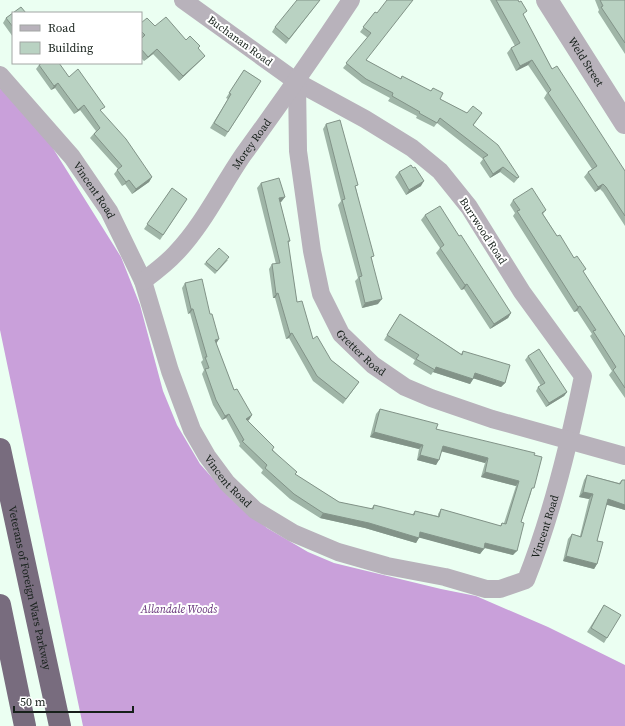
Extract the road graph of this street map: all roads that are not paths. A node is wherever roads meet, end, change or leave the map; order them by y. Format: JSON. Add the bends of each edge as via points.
{"nodes":[{"id":1,"x":183,"y":0,"type":"edge"},
{"id":2,"x":351,"y":0,"type":"edge"},
{"id":3,"x":547,"y":0,"type":"edge"},
{"id":4,"x":0,"y":75,"type":"edge"},
{"id":5,"x":297,"y":82,"type":"junction"},
{"id":6,"x":625,"y":123,"type":"edge"},
{"id":7,"x":144,"y":281,"type":"junction"},
{"id":8,"x":570,"y":441,"type":"junction"},
{"id":9,"x":0,"y":449,"type":"edge"},
{"id":10,"x":625,"y":456,"type":"edge"},
{"id":11,"x":0,"y":604,"type":"edge"},
{"id":12,"x":25,"y":726,"type":"edge"},
{"id":13,"x":60,"y":726,"type":"edge"}],
"edges":[{"from":1,"to":5,"type":"street","name":"Buchanan Road"},
{"from":2,"to":5,"type":"street","name":"Morey Road"},
{"from":3,"to":6,"type":"street","name":"Weld Street"},
{"from":4,"to":7,"type":"street","name":"Vincent Road","via":[[72,157],[91,184],[109,211]]},
{"from":5,"to":7,"type":"street","name":"Morey Road","via":[[243,156],[196,228],[164,266]]},
{"from":5,"to":8,"type":"street","name":"Burrwood Road","via":[[365,118],[412,148],[440,171],[469,207],[522,292],[583,376]]},
{"from":5,"to":8,"type":"street","name":"Gretter Road","via":[[298,151],[312,251],[320,294],[341,334],[374,365],[405,387],[492,419]]},
{"from":7,"to":8,"type":"street","name":"Vincent Road","via":[[182,408],[207,456],[227,482],[255,510],[293,533],[338,552],[486,589],[500,589],[526,580]]},
{"from":8,"to":10,"type":"street","name":"Gretter Road"},
{"from":9,"to":13,"type":"highway","name":"Veterans of Foreign Wars Parkway"},
{"from":11,"to":12,"type":"highway"}]}
